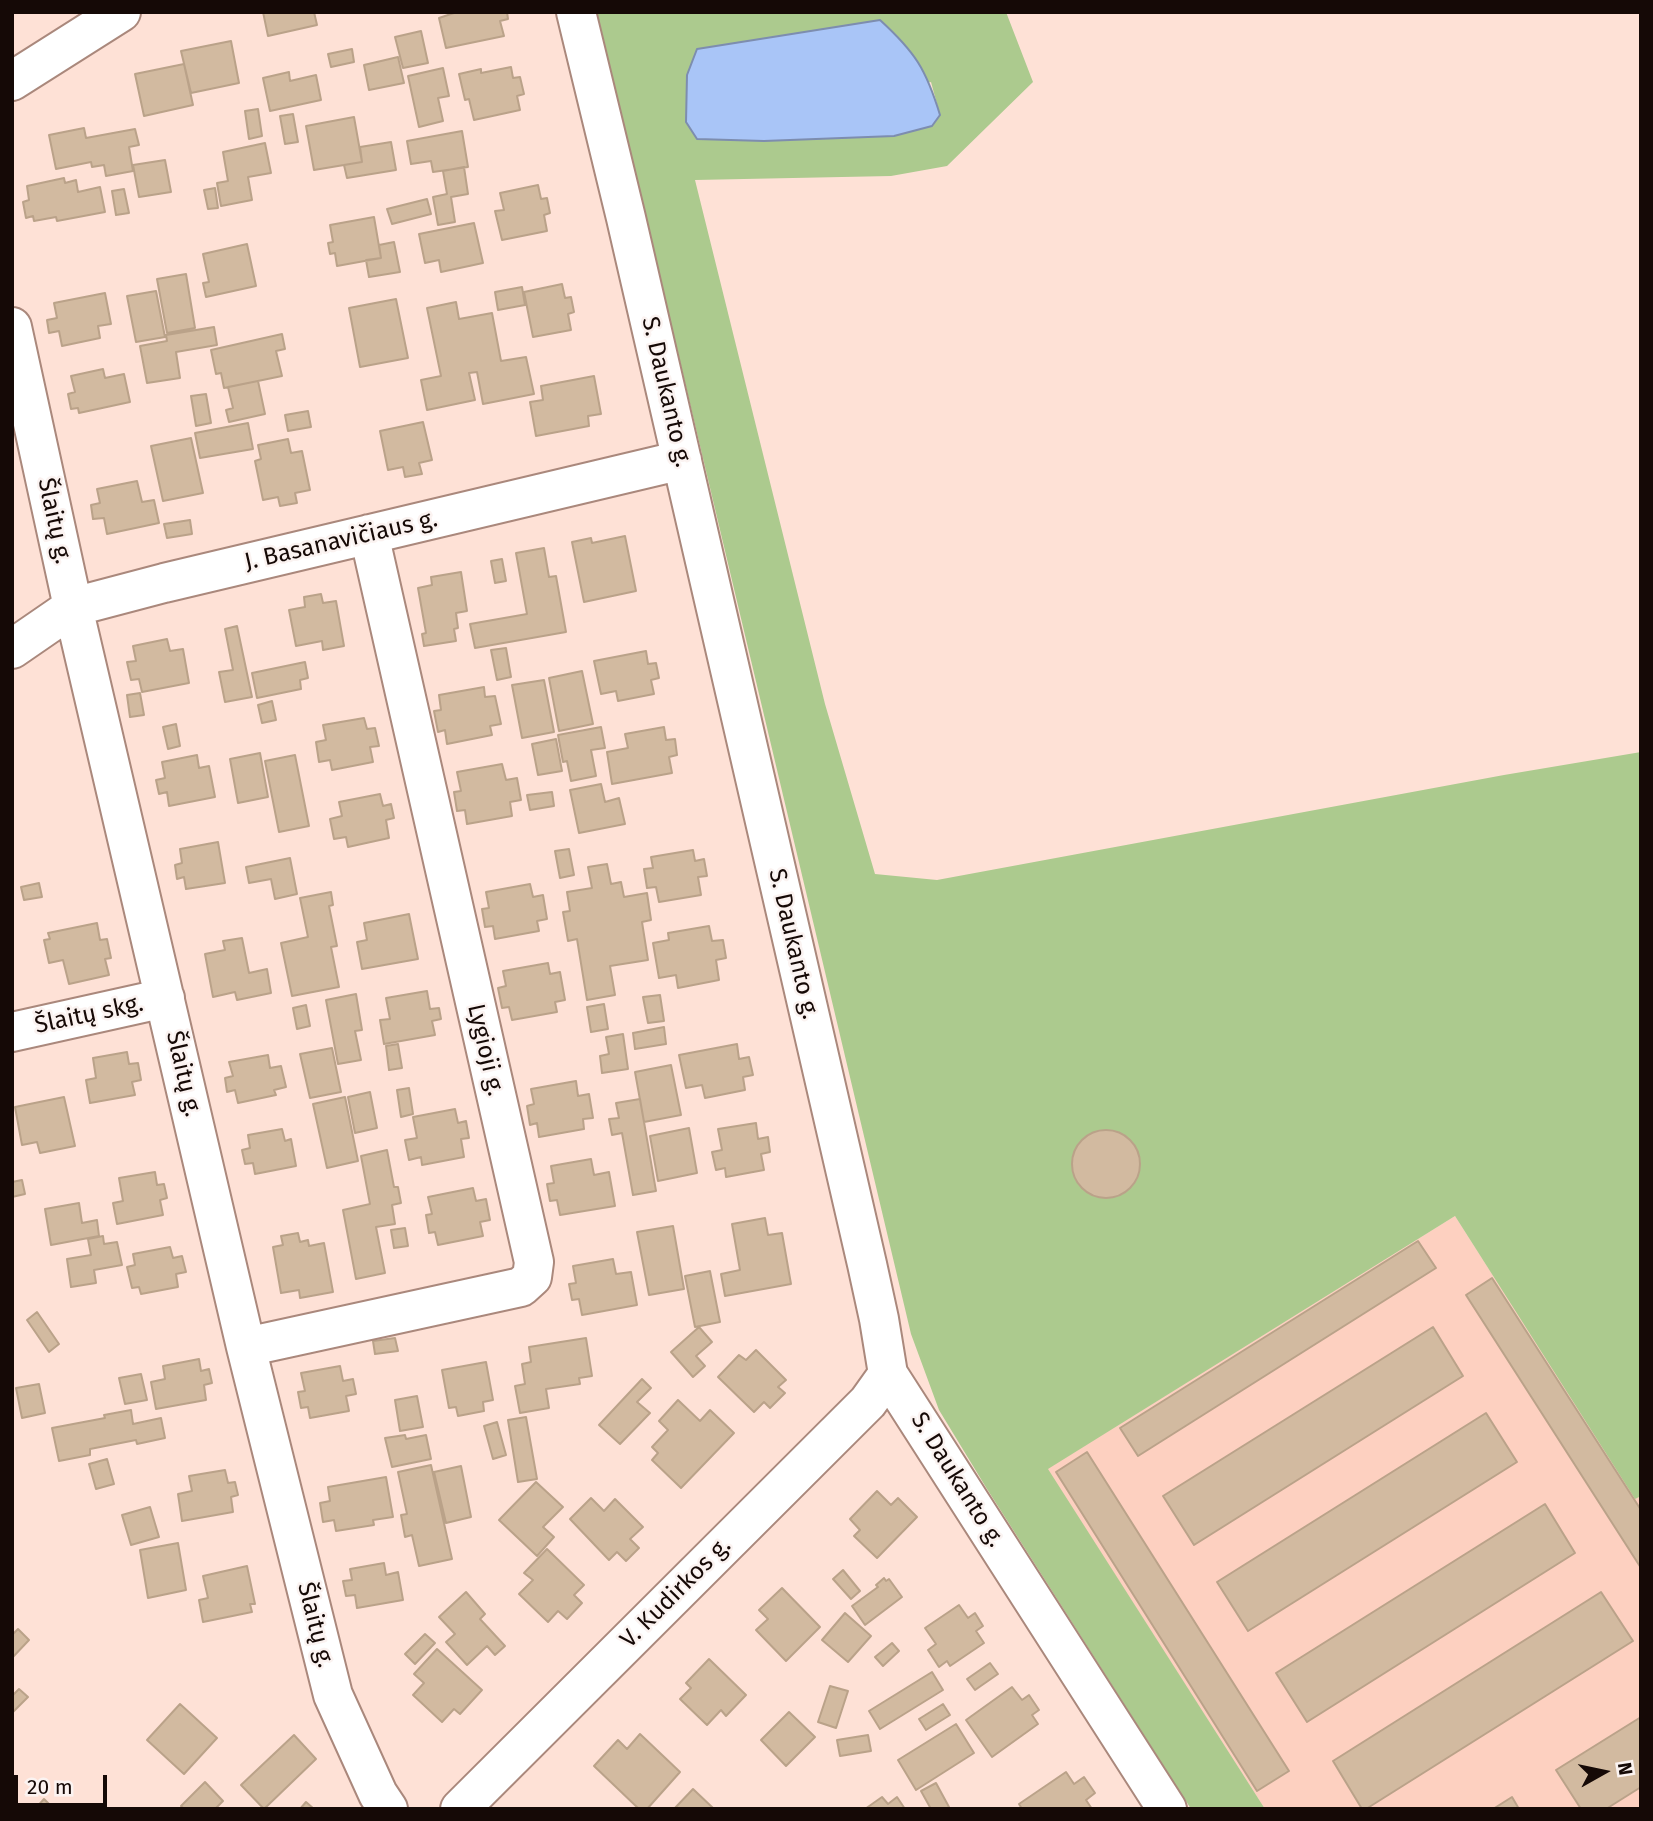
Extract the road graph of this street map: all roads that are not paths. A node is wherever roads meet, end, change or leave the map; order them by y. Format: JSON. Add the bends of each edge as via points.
{"nodes":[{"id":1,"x":121,"y":12,"type":"edge"},
{"id":2,"x":576,"y":12,"type":"edge"},
{"id":3,"x":12,"y":80,"type":"edge"},
{"id":4,"x":12,"y":327,"type":"edge"},
{"id":5,"x":682,"y":460,"type":"junction"},
{"id":6,"x":369,"y":534,"type":"junction"},
{"id":7,"x":73,"y":607,"type":"junction"},
{"id":8,"x":12,"y":649,"type":"edge"},
{"id":9,"x":165,"y":998,"type":"junction"},
{"id":10,"x":12,"y":1032,"type":"edge"},
{"id":11,"x":246,"y":1347,"type":"junction"},
{"id":12,"x":888,"y":1374,"type":"junction"},
{"id":13,"x":388,"y":1809,"type":"edge"},
{"id":14,"x":460,"y":1809,"type":"edge"},
{"id":15,"x":1167,"y":1809,"type":"edge"}],
"edges":[{"from":1,"to":3,"type":"street"},
{"from":2,"to":5,"type":"street","name":"S. Daukanto g."},
{"from":4,"to":7,"type":"street","name":"Šlaitų g."},
{"from":5,"to":6,"type":"street","name":"J. Basanavičiaus g."},
{"from":5,"to":12,"type":"street","name":"S. Daukanto g.","via":[[872,1286]]},
{"from":6,"to":7,"type":"street","name":"J. Basanavičiaus g."},
{"from":6,"to":11,"type":"street","name":"Lygioji g.","via":[[534,1262],[532,1277],[521,1287]]},
{"from":7,"to":8,"type":"street","name":"J. Basanavičiaus g."},
{"from":7,"to":9,"type":"street","name":"Šlaitų g."},
{"from":9,"to":10,"type":"street","name":"Šlaitų skg."},
{"from":9,"to":11,"type":"street","name":"Šlaitų g."},
{"from":11,"to":13,"type":"street","name":"Šlaitų g.","via":[[333,1695]]},
{"from":12,"to":14,"type":"street","name":"V. Kudirkos g.","via":[[868,1402]]},
{"from":12,"to":15,"type":"street","name":"S. Daukanto g."}]}
